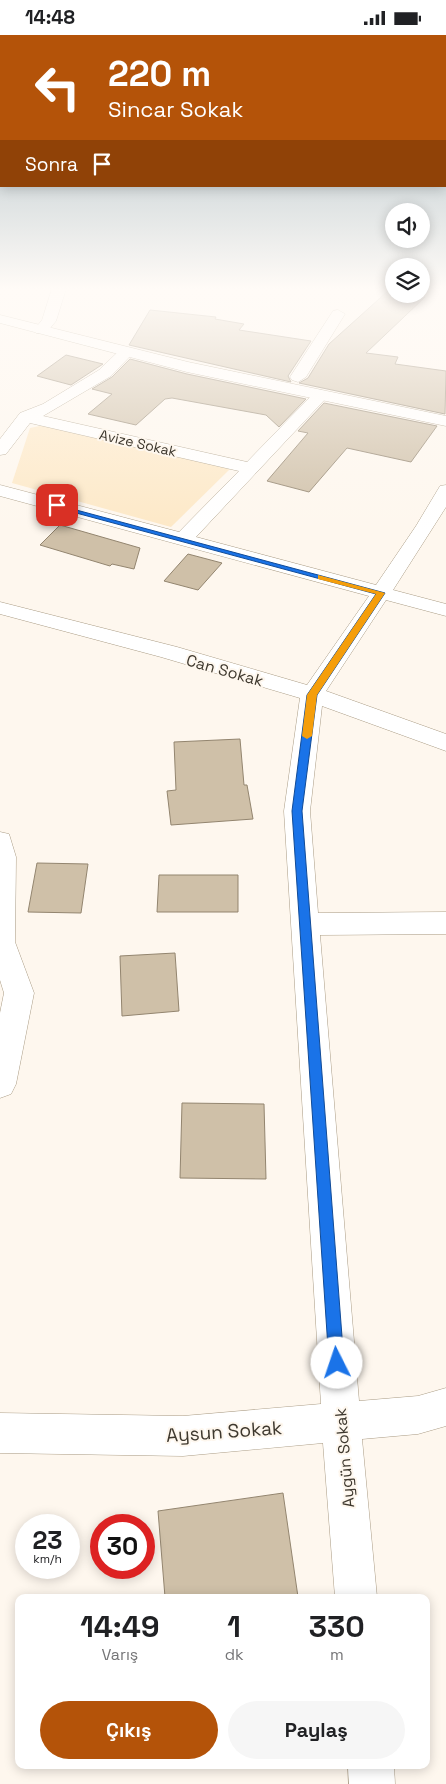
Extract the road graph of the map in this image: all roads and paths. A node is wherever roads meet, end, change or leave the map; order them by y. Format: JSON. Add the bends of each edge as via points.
{"nodes":[{"id":1,"x":107,"y":371,"type":"edge"},
{"id":2,"x":204,"y":371,"type":"edge"},
{"id":3,"x":267,"y":371,"type":"edge"},
{"id":4,"x":302,"y":371,"type":"edge"},
{"id":5,"x":298,"y":377,"type":"junction"},
{"id":6,"x":321,"y":395,"type":"junction"},
{"id":7,"x":446,"y":408,"type":"edge"},
{"id":8,"x":26,"y":417,"type":"junction"},
{"id":9,"x":446,"y":421,"type":"edge"},
{"id":10,"x":0,"y":450,"type":"edge"},
{"id":11,"x":251,"y":468,"type":"junction"},
{"id":12,"x":0,"y":490,"type":"edge"},
{"id":13,"x":446,"y":490,"type":"edge"},
{"id":14,"x":183,"y":539,"type":"junction"},
{"id":15,"x":381,"y":593,"type":"junction"},
{"id":16,"x":0,"y":608,"type":"edge"},
{"id":17,"x":446,"y":610,"type":"edge"},
{"id":18,"x":312,"y":695,"type":"junction"},
{"id":19,"x":446,"y":743,"type":"edge"},
{"id":20,"x":0,"y":841,"type":"edge"},
{"id":21,"x":446,"y":923,"type":"edge"},
{"id":22,"x":306,"y":924,"type":"junction"},
{"id":23,"x":0,"y":1084,"type":"edge"},
{"id":24,"x":446,"y":1407,"type":"edge"},
{"id":25,"x":341,"y":1421,"type":"junction"},
{"id":26,"x":0,"y":1433,"type":"edge"},
{"id":27,"x":356,"y":1594,"type":"edge"},
{"id":28,"x":371,"y":1769,"type":"edge"},
{"id":29,"x":372,"y":1784,"type":"edge"}],
"edges":[{"from":1,"to":8,"type":"street","via":[[49,407]]},
{"from":2,"to":6,"type":"street"},
{"from":3,"to":5,"type":"street"},
{"from":4,"to":5,"type":"street"},
{"from":5,"to":7,"type":"street"},
{"from":6,"to":9,"type":"street"},
{"from":6,"to":11,"type":"street"},
{"from":8,"to":10,"type":"street"},
{"from":8,"to":11,"type":"street","name":"Avize Sokak"},
{"from":11,"to":14,"type":"street"},
{"from":12,"to":14,"type":"street"},
{"from":13,"to":15,"type":"street","name":"Aygün Sokak"},
{"from":14,"to":15,"type":"street"},
{"from":15,"to":17,"type":"street"},
{"from":15,"to":18,"type":"street","name":"Aygün Sokak"},
{"from":16,"to":18,"type":"street","name":"Can Sokak"},
{"from":18,"to":19,"type":"street","name":"Can Sokak"},
{"from":18,"to":22,"type":"street","name":"Aygün Sokak","via":[[297,811]]},
{"from":20,"to":23,"type":"street","via":[[3,857],[1,942],[19,993]]},
{"from":21,"to":22,"type":"street"},
{"from":22,"to":25,"type":"street","name":"Aygün Sokak"},
{"from":24,"to":25,"type":"street","name":"Aysun Sokak","via":[[418,1415]]},
{"from":25,"to":26,"type":"street","name":"Aysun Sokak","via":[[183,1436]]},
{"from":25,"to":27,"type":"street","name":"Aygün Sokak"},
{"from":28,"to":29,"type":"street"}]}
